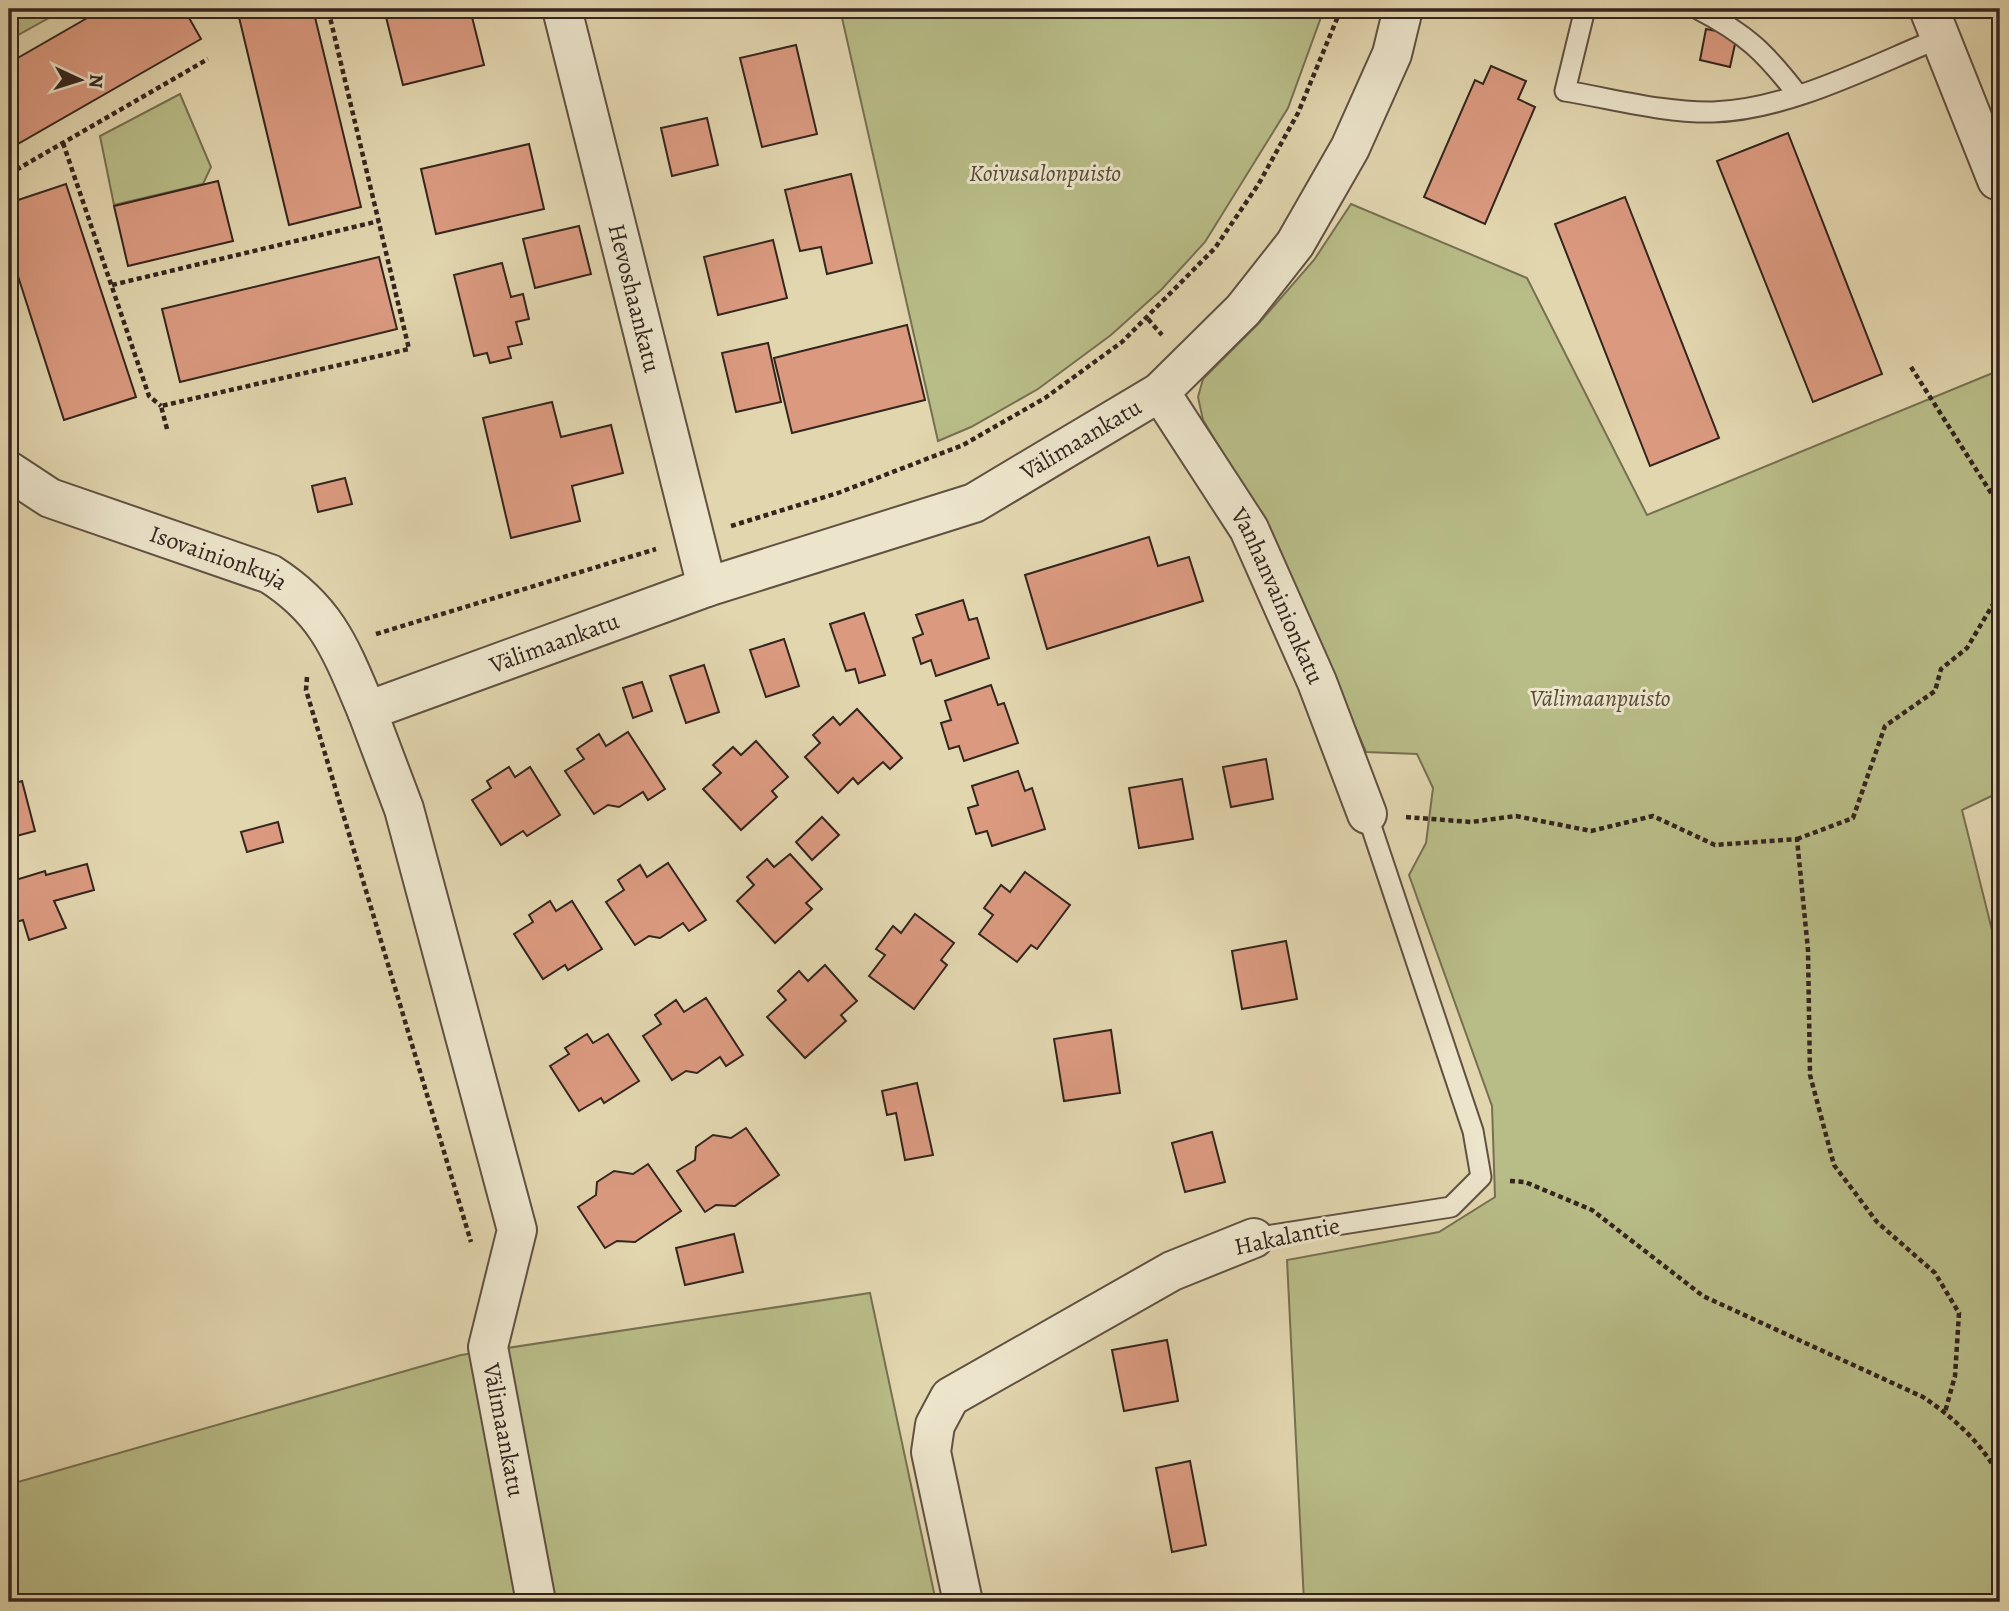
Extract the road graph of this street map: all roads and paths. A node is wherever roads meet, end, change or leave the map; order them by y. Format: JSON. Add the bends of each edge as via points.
{"nodes":[{"id":1,"x":328,"y":9,"type":"edge"},
{"id":2,"x":562,"y":9,"type":"edge"},
{"id":3,"x":1341,"y":9,"type":"edge"},
{"id":4,"x":1403,"y":9,"type":"edge"},
{"id":5,"x":1585,"y":9,"type":"edge"},
{"id":6,"x":1698,"y":9,"type":"edge"},
{"id":7,"x":1934,"y":24,"type":"edge"},
{"id":8,"x":208,"y":59,"type":"dead end"},
{"id":9,"x":1798,"y":95,"type":"junction"},
{"id":10,"x":63,"y":143,"type":"junction"},
{"id":11,"x":9,"y":174,"type":"edge"},
{"id":12,"x":1997,"y":180,"type":"dead end"},
{"id":13,"x":379,"y":221,"type":"junction"},
{"id":14,"x":111,"y":285,"type":"junction"},
{"id":15,"x":1911,"y":367,"type":"dead end"},
{"id":16,"x":1160,"y":392,"type":"junction"},
{"id":17,"x":161,"y":406,"type":"junction"},
{"id":18,"x":167,"y":429,"type":"dead end"},
{"id":19,"x":9,"y":471,"type":"edge"},
{"id":20,"x":2000,"y":508,"type":"edge"},
{"id":21,"x":695,"y":537,"type":"junction"},
{"id":22,"x":707,"y":587,"type":"junction"},
{"id":23,"x":2000,"y":598,"type":"edge"},
{"id":24,"x":338,"y":645,"type":"junction"},
{"id":25,"x":367,"y":711,"type":"junction"},
{"id":26,"x":1367,"y":814,"type":"junction"},
{"id":27,"x":1797,"y":839,"type":"junction"},
{"id":28,"x":1481,"y":1177,"type":"junction"},
{"id":29,"x":1254,"y":1238,"type":"joint"},
{"id":30,"x":474,"y":1252,"type":"dead end"},
{"id":31,"x":1945,"y":1412,"type":"junction"},
{"id":32,"x":2000,"y":1478,"type":"edge"},
{"id":33,"x":536,"y":1602,"type":"edge"},
{"id":34,"x":963,"y":1602,"type":"edge"}],
"edges":[{"from":1,"to":13,"type":"path"},
{"from":2,"to":21,"type":"street","name":"Hevoshaankatu"},
{"from":3,"to":21,"type":"path","via":[[1298,113],[1258,185],[1215,248],[1122,342],[1045,398],[963,445],[838,493]]},
{"from":4,"to":16,"type":"street","name":"Välimaankatu","via":[[1392,54],[1350,148],[1295,244],[1243,310]]},
{"from":5,"to":9,"type":"lane","via":[[1565,90],[1694,112],[1755,107]]},
{"from":6,"to":9,"type":"lane","via":[[1739,31]]},
{"from":7,"to":9,"type":"lane"},
{"from":7,"to":12,"type":"street"},
{"from":8,"to":10,"type":"path"},
{"from":10,"to":11,"type":"path"},
{"from":10,"to":14,"type":"path"},
{"from":13,"to":14,"type":"path"},
{"from":13,"to":17,"type":"path","via":[[410,349]]},
{"from":14,"to":17,"type":"path","via":[[149,396]]},
{"from":15,"to":20,"type":"path"},
{"from":16,"to":22,"type":"street","name":"Välimaankatu","via":[[974,503]]},
{"from":16,"to":26,"type":"street","name":"Vanhanvainionkatu","via":[[1249,529],[1317,682]]},
{"from":17,"to":18,"type":"path"},
{"from":19,"to":24,"type":"street","name":"Isovainionkuja","via":[[50,498],[270,574],[317,611]]},
{"from":21,"to":22,"type":"street","name":"Hevoshaankatu"},
{"from":21,"to":24,"type":"path"},
{"from":22,"to":25,"type":"street","name":"Välimaankatu"},
{"from":23,"to":27,"type":"path","via":[[1967,648],[1941,669],[1935,691],[1885,726],[1853,818]]},
{"from":24,"to":25,"type":"street","name":"Isovainionkuja"},
{"from":24,"to":30,"type":"path","via":[[307,657],[306,690]]},
{"from":25,"to":33,"type":"street","name":"Välimaankatu","via":[[404,809],[517,1230],[488,1347]]},
{"from":26,"to":27,"type":"path","via":[[1471,822],[1516,816],[1591,831],[1653,816],[1715,845]]},
{"from":26,"to":28,"type":"lane","via":[[1473,1131]]},
{"from":27,"to":31,"type":"path","via":[[1808,950],[1813,1087],[1834,1165],[1877,1222],[1935,1273],[1959,1313],[1955,1376]]},
{"from":28,"to":29,"type":"lane","name":"Hakalantie","via":[[1451,1208]]},
{"from":28,"to":31,"type":"path","via":[[1525,1182],[1592,1210],[1703,1296],[1923,1397]]},
{"from":29,"to":34,"type":"street","name":"Hakalantie","via":[[1172,1270],[950,1397],[935,1425],[931,1452]]},
{"from":31,"to":32,"type":"path","via":[[1991,1460]]}]}
